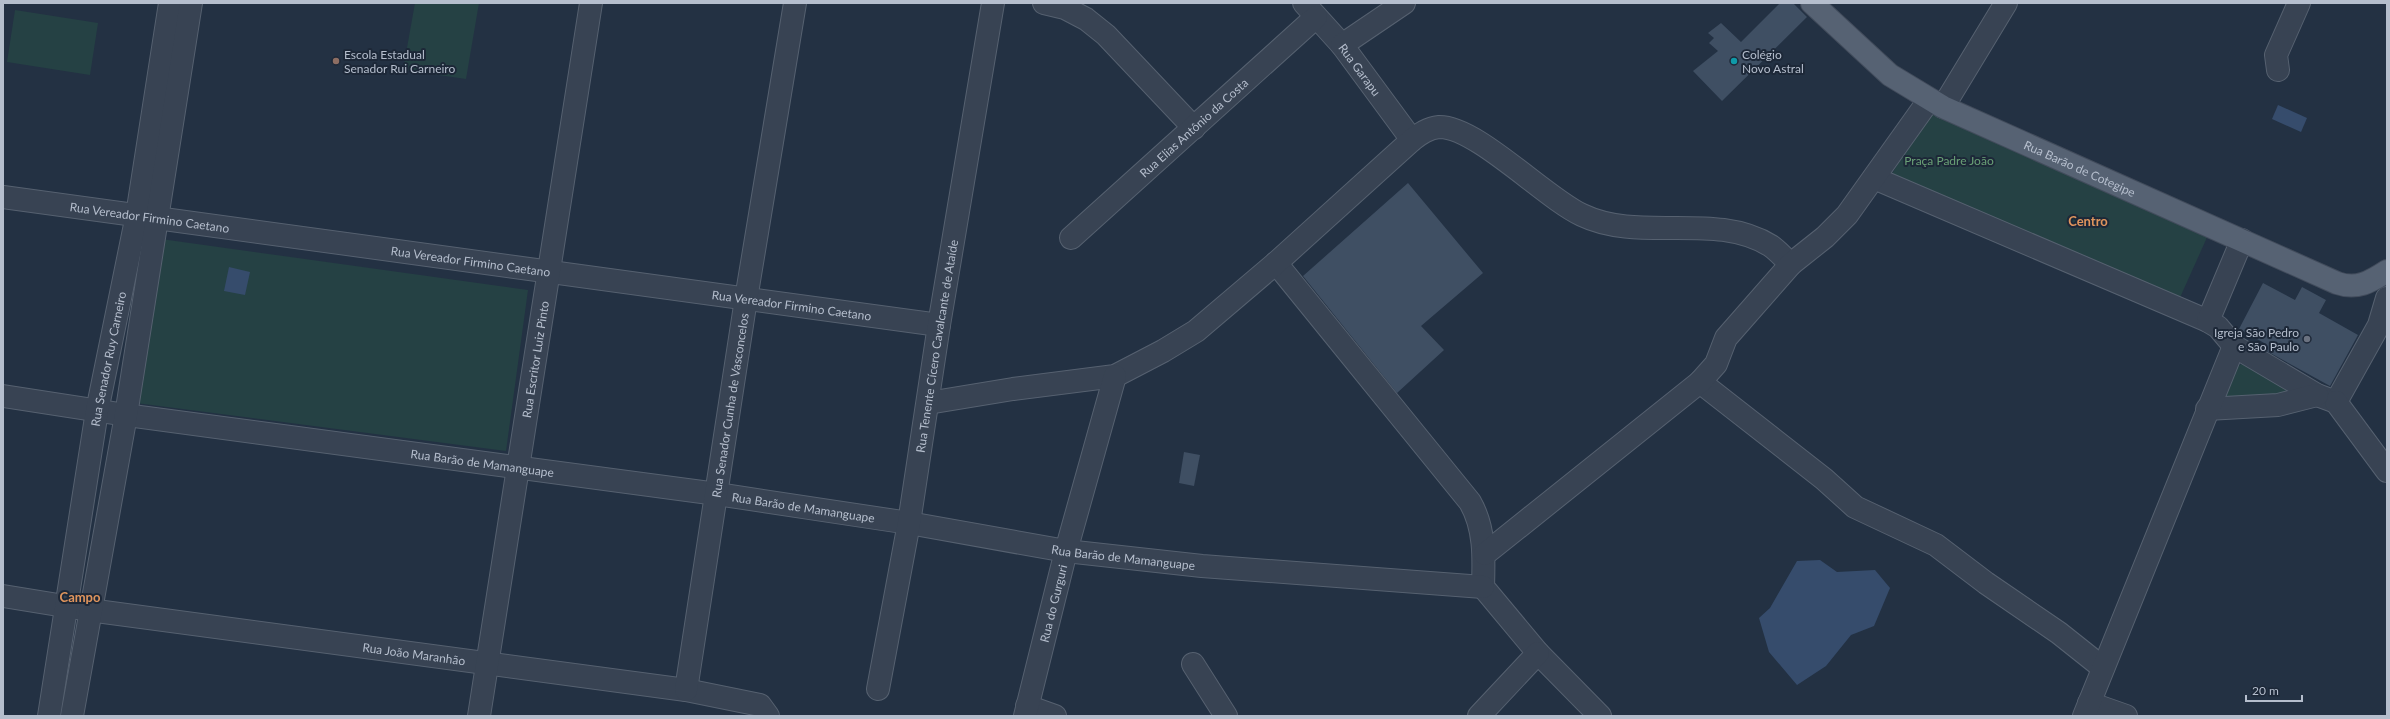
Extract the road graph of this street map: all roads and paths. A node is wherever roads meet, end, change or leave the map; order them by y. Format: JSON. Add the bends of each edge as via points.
{"nodes":[{"id":1,"x":170,"y":3,"type":"edge"},
{"id":2,"x":191,"y":3,"type":"edge"},
{"id":3,"x":591,"y":3,"type":"edge"},
{"id":4,"x":795,"y":3,"type":"edge"},
{"id":5,"x":993,"y":3,"type":"edge"},
{"id":6,"x":1044,"y":3,"type":"edge"},
{"id":7,"x":1404,"y":3,"type":"edge"},
{"id":8,"x":1812,"y":3,"type":"edge"},
{"id":9,"x":2006,"y":3,"type":"edge"},
{"id":10,"x":2299,"y":3,"type":"edge"},
{"id":11,"x":1310,"y":10,"type":"edge"},
{"id":12,"x":1342,"y":45,"type":"junction"},
{"id":13,"x":2278,"y":70,"type":"dead end"},
{"id":14,"x":165,"y":101,"type":"junction"},
{"id":15,"x":1936,"y":104,"type":"junction"},
{"id":16,"x":1194,"y":128,"type":"junction"},
{"id":17,"x":1412,"y":140,"type":"junction"},
{"id":18,"x":1874,"y":178,"type":"junction"},
{"id":19,"x":3,"y":197,"type":"edge"},
{"id":20,"x":147,"y":216,"type":"junction"},
{"id":21,"x":1071,"y":238,"type":"dead end"},
{"id":22,"x":2242,"y":240,"type":"junction"},
{"id":23,"x":1276,"y":263,"type":"junction"},
{"id":24,"x":1791,"y":264,"type":"junction"},
{"id":25,"x":550,"y":273,"type":"junction"},
{"id":26,"x":2379,"y":276,"type":"edge"},
{"id":27,"x":2387,"y":298,"type":"edge"},
{"id":28,"x":746,"y":299,"type":"junction"},
{"id":29,"x":2208,"y":321,"type":"junction"},
{"id":30,"x":939,"y":325,"type":"junction"},
{"id":31,"x":2234,"y":346,"type":"junction"},
{"id":32,"x":1115,"y":376,"type":"junction"},
{"id":33,"x":1700,"y":382,"type":"junction"},
{"id":34,"x":3,"y":396,"type":"edge"},
{"id":35,"x":2327,"y":399,"type":"junction"},
{"id":36,"x":928,"y":403,"type":"junction"},
{"id":37,"x":2207,"y":409,"type":"junction"},
{"id":38,"x":97,"y":411,"type":"junction"},
{"id":39,"x":126,"y":415,"type":"junction"},
{"id":40,"x":518,"y":469,"type":"junction"},
{"id":41,"x":2387,"y":471,"type":"edge"},
{"id":42,"x":717,"y":494,"type":"junction"},
{"id":43,"x":909,"y":522,"type":"junction"},
{"id":44,"x":1066,"y":551,"type":"junction"},
{"id":45,"x":1485,"y":554,"type":"junction"},
{"id":46,"x":1483,"y":587,"type":"junction"},
{"id":47,"x":3,"y":596,"type":"edge"},
{"id":48,"x":67,"y":607,"type":"junction"},
{"id":49,"x":89,"y":610,"type":"junction"},
{"id":50,"x":1538,"y":653,"type":"junction"},
{"id":51,"x":1193,"y":664,"type":"dead end"},
{"id":52,"x":488,"y":665,"type":"junction"},
{"id":53,"x":2103,"y":668,"type":"junction"},
{"id":54,"x":878,"y":689,"type":"dead end"},
{"id":55,"x":686,"y":690,"type":"junction"},
{"id":56,"x":2087,"y":710,"type":"edge"},
{"id":57,"x":764,"y":711,"type":"edge"},
{"id":58,"x":1026,"y":711,"type":"edge"},
{"id":59,"x":49,"y":716,"type":"edge"},
{"id":60,"x":72,"y":716,"type":"edge"},
{"id":61,"x":479,"y":716,"type":"edge"},
{"id":62,"x":1055,"y":716,"type":"edge"},
{"id":63,"x":1226,"y":716,"type":"edge"},
{"id":64,"x":1479,"y":716,"type":"edge"},
{"id":65,"x":1600,"y":716,"type":"edge"},
{"id":66,"x":2126,"y":716,"type":"edge"}],
"edges":[{"from":1,"to":14,"type":"street","name":"Rua Senador Ruy Carneiro"},
{"from":2,"to":14,"type":"street","name":"Rua Senador Ruy Carneiro"},
{"from":3,"to":25,"type":"street","name":"Rua Escritor Luiz Pinto"},
{"from":4,"to":28,"type":"street","name":"Rua Senador Cunha de Vasconcelos"},
{"from":5,"to":30,"type":"street","name":"Rua Tenente Cícero Cavalcante de Ataíde"},
{"from":6,"to":16,"type":"street","via":[[1065,8],[1086,19],[1106,35]]},
{"from":7,"to":12,"type":"street"},
{"from":8,"to":15,"type":"main road","name":"Rua Barão de Cotegipe","via":[[1890,75]]},
{"from":9,"to":15,"type":"street"},
{"from":10,"to":13,"type":"street","via":[[2276,55]]},
{"from":11,"to":12,"type":"street","name":"Rua Garapu"},
{"from":11,"to":16,"type":"street","name":"Rua Elias Antônio da Costa"},
{"from":12,"to":17,"type":"street","name":"Rua Garapu"},
{"from":14,"to":20,"type":"street","name":"Rua Senador Ruy Carneiro"},
{"from":15,"to":18,"type":"street"},
{"from":15,"to":22,"type":"main road","name":"Rua Barão de Cotegipe"},
{"from":16,"to":21,"type":"street","name":"Rua Elias Antônio da Costa"},
{"from":17,"to":23,"type":"street"},
{"from":17,"to":24,"type":"street","via":[[1431,129],[1450,129],[1462,133],[1496,153],[1566,207],[1587,218],[1631,226],[1736,232],[1772,246]]},
{"from":18,"to":24,"type":"street","via":[[1847,215]]},
{"from":18,"to":29,"type":"street"},
{"from":19,"to":20,"type":"street","name":"Rua Vereador Firmino Caetano"},
{"from":20,"to":25,"type":"street","name":"Rua Vereador Firmino Caetano"},
{"from":20,"to":38,"type":"street","name":"Rua Senador Ruy Carneiro"},
{"from":20,"to":39,"type":"street","name":"Rua Senador Ruy Carneiro"},
{"from":22,"to":26,"type":"main road","name":"Rua Barão de Cotegipe","via":[[2346,286],[2364,284]]},
{"from":22,"to":29,"type":"street"},
{"from":23,"to":32,"type":"street","via":[[1196,331]]},
{"from":23,"to":45,"type":"street","via":[[1459,487],[1478,517]]},
{"from":24,"to":33,"type":"street","via":[[1726,338],[1716,364]]},
{"from":25,"to":28,"type":"street","name":"Rua Vereador Firmino Caetano"},
{"from":25,"to":40,"type":"street","name":"Rua Escritor Luiz Pinto"},
{"from":27,"to":35,"type":"street","via":[[2379,325]]},
{"from":28,"to":30,"type":"street","name":"Rua Vereador Firmino Caetano"},
{"from":28,"to":42,"type":"street","name":"Rua Senador Cunha de Vasconcelos"},
{"from":29,"to":31,"type":"street","via":[[2218,327]]},
{"from":30,"to":36,"type":"street","name":"Rua Tenente Cícero Cavalcante de Ataíde"},
{"from":31,"to":35,"type":"street"},
{"from":31,"to":37,"type":"street"},
{"from":32,"to":36,"type":"street"},
{"from":32,"to":44,"type":"street","name":"Rua do Gurguri"},
{"from":33,"to":45,"type":"street"},
{"from":33,"to":53,"type":"street","via":[[1824,479],[1855,507],[1936,545],[2059,633]]},
{"from":34,"to":38,"type":"street","name":"Rua Barão de Mamanguape"},
{"from":35,"to":37,"type":"street"},
{"from":35,"to":41,"type":"street"},
{"from":36,"to":43,"type":"street","name":"Rua Tenente Cícero Cavalcante de Ataíde"},
{"from":37,"to":53,"type":"street"},
{"from":38,"to":39,"type":"street","name":"Rua Barão de Mamanguape"},
{"from":38,"to":48,"type":"street","name":"Rua Senador Ruy Carneiro"},
{"from":39,"to":40,"type":"street","name":"Rua Barão de Mamanguape"},
{"from":39,"to":49,"type":"street","name":"Rua Senador Ruy Carneiro"},
{"from":40,"to":42,"type":"street","name":"Rua Barão de Mamanguape"},
{"from":40,"to":52,"type":"street","name":"Rua Escritor Luiz Pinto"},
{"from":42,"to":43,"type":"street","name":"Rua Barão de Mamanguape"},
{"from":42,"to":55,"type":"street","name":"Rua Senador Cunha de Vasconcelos"},
{"from":43,"to":44,"type":"street","name":"Rua Barão de Mamanguape"},
{"from":43,"to":54,"type":"street","name":"Rua Tenente Cícero Cavalcante de Ataíde"},
{"from":44,"to":46,"type":"street","name":"Rua Barão de Mamanguape","via":[[1202,566]]},
{"from":44,"to":58,"type":"street","name":"Rua do Gurguri"},
{"from":45,"to":46,"type":"street"},
{"from":46,"to":50,"type":"street"},
{"from":47,"to":48,"type":"street","name":"Rua João Maranhão"},
{"from":48,"to":49,"type":"street","name":"Rua João Maranhão"},
{"from":48,"to":59,"type":"street","name":"Rua Senador Ruy Carneiro"},
{"from":49,"to":52,"type":"street","name":"Rua João Maranhão"},
{"from":49,"to":60,"type":"street","name":"Rua Senador Ruy Carneiro"},
{"from":50,"to":64,"type":"street"},
{"from":50,"to":65,"type":"street"},
{"from":51,"to":63,"type":"street"},
{"from":52,"to":55,"type":"street","name":"Rua João Maranhão"},
{"from":52,"to":61,"type":"street","name":"Rua Escritor Luiz Pinto"},
{"from":53,"to":56,"type":"street"},
{"from":55,"to":57,"type":"street","name":"Rua João Maranhão"},
{"from":56,"to":66,"type":"street"},
{"from":58,"to":62,"type":"street"}]}
